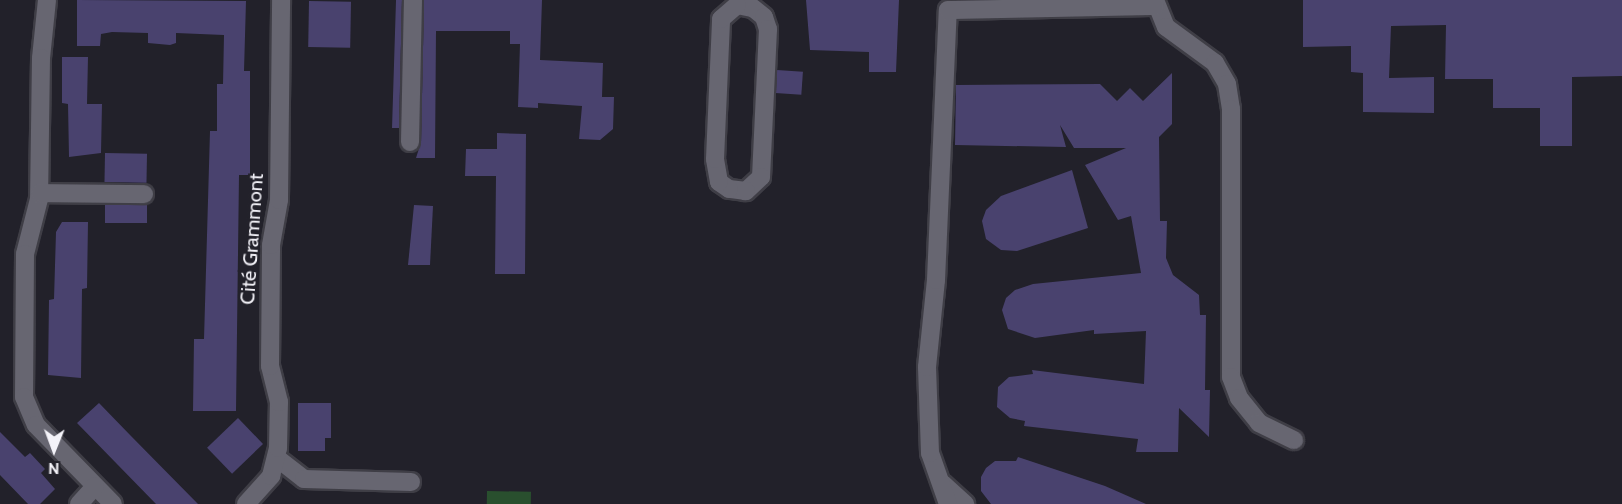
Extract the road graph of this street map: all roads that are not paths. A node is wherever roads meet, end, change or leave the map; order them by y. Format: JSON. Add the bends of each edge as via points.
{"nodes":[{"id":1,"x":47,"y":0,"type":"edge"},
{"id":2,"x":281,"y":0,"type":"edge"},
{"id":3,"x":413,"y":0,"type":"edge"},
{"id":4,"x":737,"y":2,"type":"edge"},
{"id":5,"x":1155,"y":3,"type":"edge"},
{"id":6,"x":410,"y":142,"type":"dead end"},
{"id":7,"x":40,"y":194,"type":"junction"},
{"id":8,"x":144,"y":194,"type":"dead end"},
{"id":9,"x":1294,"y":440,"type":"dead end"},
{"id":10,"x":276,"y":458,"type":"junction"},
{"id":11,"x":940,"y":481,"type":"junction"},
{"id":12,"x":411,"y":482,"type":"dead end"},
{"id":13,"x":94,"y":486,"type":"junction"},
{"id":14,"x":79,"y":504,"type":"edge"},
{"id":15,"x":113,"y":504,"type":"edge"},
{"id":16,"x":246,"y":504,"type":"edge"},
{"id":17,"x":948,"y":504,"type":"edge"},
{"id":18,"x":965,"y":504,"type":"edge"}],
"edges":[{"from":1,"to":7,"type":"street","via":[[41,57]]},
{"from":2,"to":10,"type":"street","name":"Cité Grammont","via":[[279,200],[271,245],[270,366],[279,402]]},
{"from":3,"to":6,"type":"street"},
{"from":4,"to":4,"type":"street","via":[[721,19],[715,159],[719,182],[729,189],[746,191],[761,177],[768,29],[764,17]]},
{"from":5,"to":9,"type":"street","via":[[1166,27],[1215,63],[1227,84],[1231,109],[1231,377],[1239,398],[1254,417],[1270,430]]},
{"from":5,"to":11,"type":"street","via":[[948,10],[936,280],[927,367],[930,453]]},
{"from":7,"to":8,"type":"street"},
{"from":7,"to":13,"type":"street","via":[[25,254],[26,406],[36,425]]},
{"from":10,"to":12,"type":"street","via":[[303,479]]},
{"from":10,"to":16,"type":"street","name":"Cité Grammont","via":[[271,476]]},
{"from":11,"to":17,"type":"street"},
{"from":11,"to":18,"type":"street"},
{"from":13,"to":14,"type":"street"},
{"from":13,"to":15,"type":"street"}]}
